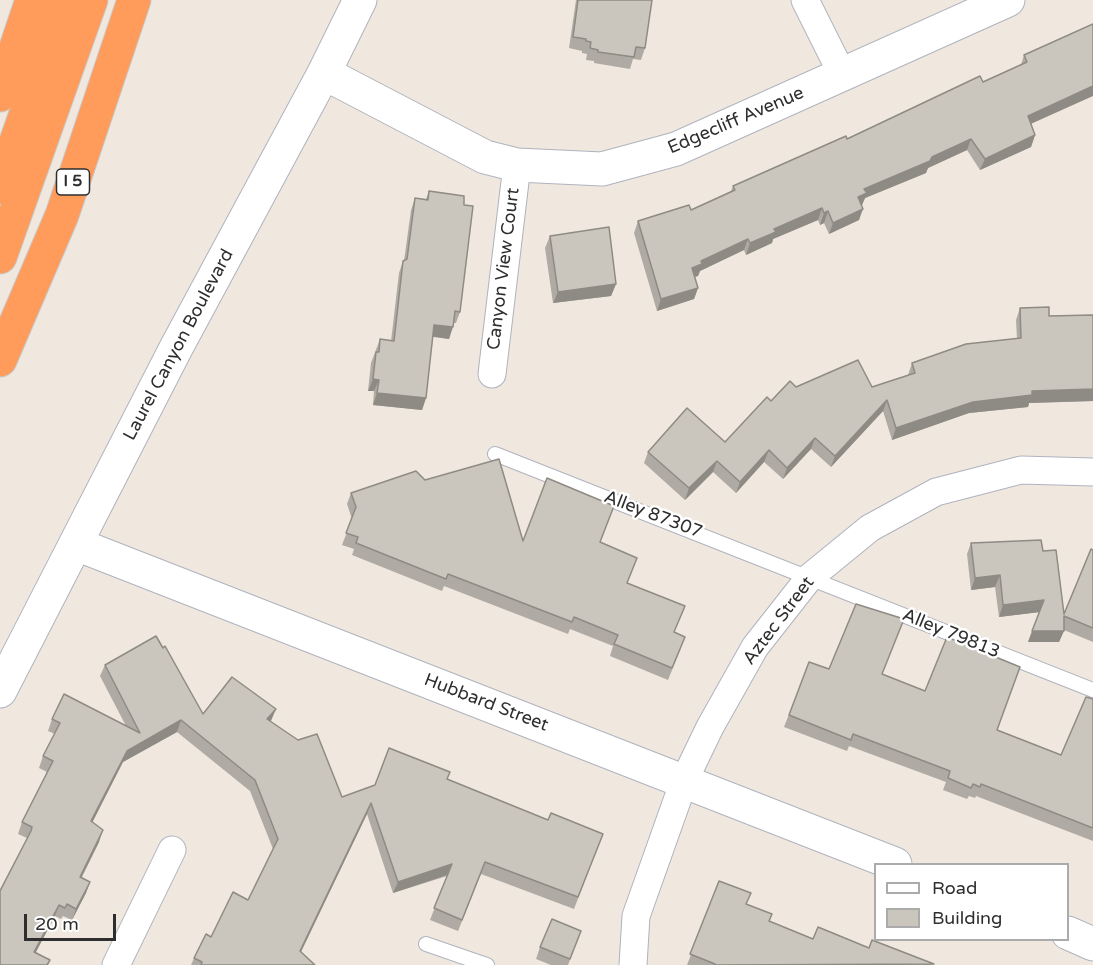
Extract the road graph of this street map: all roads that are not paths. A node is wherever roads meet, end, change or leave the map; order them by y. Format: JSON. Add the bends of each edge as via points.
{"nodes":[{"id":1,"x":32,"y":0,"type":"edge"},
{"id":2,"x":66,"y":0,"type":"edge"},
{"id":3,"x":91,"y":0,"type":"edge"},
{"id":4,"x":134,"y":0,"type":"edge"},
{"id":5,"x":360,"y":0,"type":"edge"},
{"id":6,"x":805,"y":0,"type":"edge"},
{"id":7,"x":1008,"y":0,"type":"edge"},
{"id":8,"x":324,"y":74,"type":"junction"},
{"id":9,"x":843,"y":76,"type":"junction"},
{"id":10,"x":0,"y":95,"type":"edge"},
{"id":11,"x":517,"y":165,"type":"junction"},
{"id":12,"x":0,"y":187,"type":"edge"},
{"id":13,"x":0,"y":257,"type":"edge"},
{"id":14,"x":0,"y":360,"type":"edge"},
{"id":15,"x":492,"y":374,"type":"dead end"},
{"id":16,"x":495,"y":454,"type":"dead end"},
{"id":17,"x":1093,"y":472,"type":"edge"},
{"id":18,"x":76,"y":544,"type":"junction"},
{"id":19,"x":810,"y":577,"type":"junction"},
{"id":20,"x":1093,"y":690,"type":"edge"},
{"id":21,"x":0,"y":691,"type":"edge"},
{"id":22,"x":684,"y":781,"type":"junction"},
{"id":23,"x":172,"y":850,"type":"dead end"},
{"id":24,"x":892,"y":863,"type":"edge"},
{"id":25,"x":1069,"y":933,"type":"edge"},
{"id":26,"x":426,"y":944,"type":"dead end"},
{"id":27,"x":1093,"y":944,"type":"edge"},
{"id":28,"x":116,"y":965,"type":"edge"},
{"id":29,"x":487,"y":965,"type":"edge"},
{"id":30,"x":633,"y":965,"type":"edge"}],
"edges":[{"from":1,"to":10,"type":"highway"},
{"from":2,"to":12,"type":"highway"},
{"from":3,"to":13,"type":"highway"},
{"from":4,"to":14,"type":"highway","number":"I 5","via":[[62,215]]},
{"from":5,"to":8,"type":"street","name":"Laurel Canyon Boulevard"},
{"from":6,"to":9,"type":"street"},
{"from":7,"to":9,"type":"street","name":"Edgecliff Avenue"},
{"from":8,"to":11,"type":"street","name":"Edgecliff Avenue","via":[[485,157]]},
{"from":8,"to":18,"type":"street","name":"Laurel Canyon Boulevard"},
{"from":9,"to":11,"type":"street","name":"Edgecliff Avenue","via":[[676,149],[602,169]]},
{"from":11,"to":15,"type":"street","name":"Canyon View Court"},
{"from":16,"to":19,"type":"lane","name":"Alley 87307"},
{"from":17,"to":19,"type":"street","name":"Aztec Street","via":[[1022,470],[936,492],[870,528]]},
{"from":18,"to":21,"type":"street","name":"Laurel Canyon Boulevard"},
{"from":18,"to":22,"type":"street","name":"Hubbard Street"},
{"from":19,"to":20,"type":"lane","name":"Alley 79813"},
{"from":19,"to":22,"type":"street","name":"Aztec Street","via":[[755,647]]},
{"from":22,"to":24,"type":"street","name":"Hubbard Street"},
{"from":22,"to":30,"type":"street","name":"Aztec Street","via":[[636,916]]},
{"from":23,"to":28,"type":"street"},
{"from":25,"to":27,"type":"street"},
{"from":26,"to":29,"type":"lane"}]}
